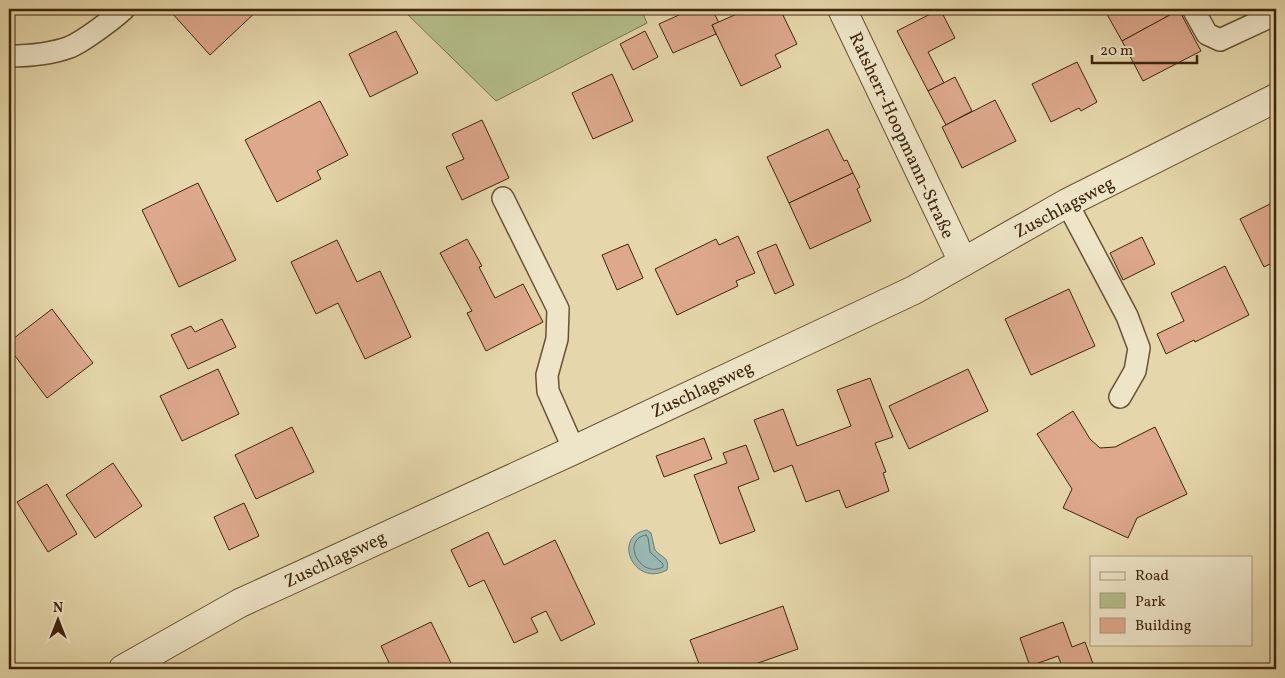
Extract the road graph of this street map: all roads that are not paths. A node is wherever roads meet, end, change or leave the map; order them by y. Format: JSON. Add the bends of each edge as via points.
{"nodes":[{"id":1,"x":124,"y":9,"type":"edge"},
{"id":2,"x":842,"y":9,"type":"edge"},
{"id":3,"x":1193,"y":9,"type":"edge"},
{"id":4,"x":1276,"y":14,"type":"edge"},
{"id":5,"x":9,"y":56,"type":"edge"},
{"id":6,"x":1276,"y":98,"type":"edge"},
{"id":7,"x":503,"y":198,"type":"dead end"},
{"id":8,"x":1067,"y":203,"type":"junction"},
{"id":9,"x":963,"y":262,"type":"junction"},
{"id":10,"x":1120,"y":397,"type":"dead end"},
{"id":11,"x":574,"y":450,"type":"junction"},
{"id":12,"x":123,"y":669,"type":"edge"}],
"edges":[{"from":1,"to":5,"type":"lane","via":[[70,46],[30,56]]},
{"from":2,"to":9,"type":"street","name":"Ratsherr-Hoopmann-Straße"},
{"from":3,"to":4,"type":"lane","via":[[1207,34],[1220,40]]},
{"from":6,"to":8,"type":"street","name":"Zuschlagsweg"},
{"from":7,"to":11,"type":"lane","via":[[558,309],[557,339],[547,375],[548,391]]},
{"from":8,"to":9,"type":"street","name":"Zuschlagsweg"},
{"from":8,"to":10,"type":"lane","via":[[1127,316],[1138,348],[1135,371]]},
{"from":9,"to":11,"type":"street","name":"Zuschlagsweg","via":[[914,290]]},
{"from":11,"to":12,"type":"street","name":"Zuschlagsweg","via":[[240,603]]}]}
